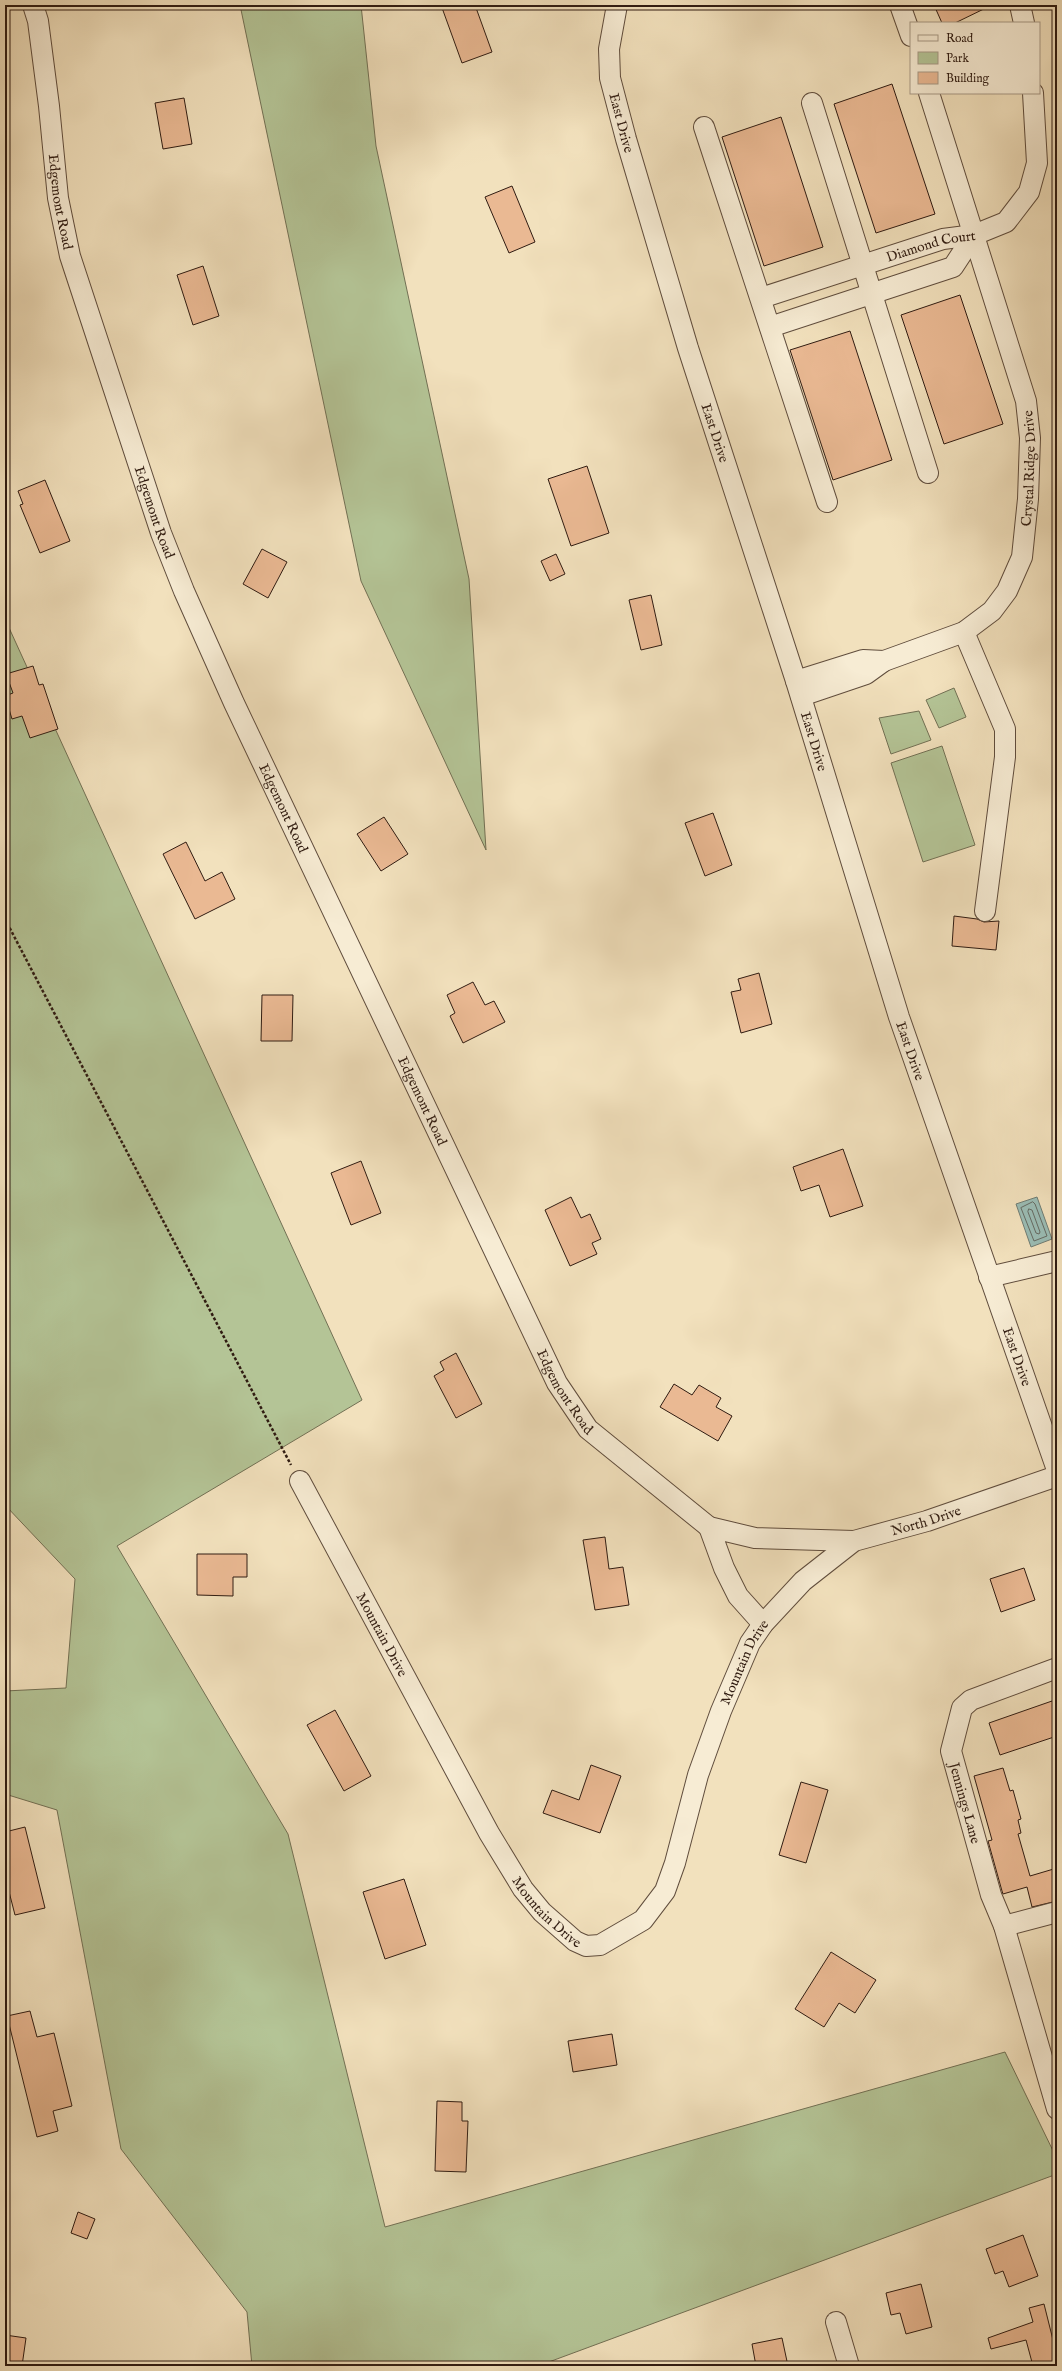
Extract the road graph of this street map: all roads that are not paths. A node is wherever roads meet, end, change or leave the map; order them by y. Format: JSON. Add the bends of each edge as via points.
{"nodes":[{"id":1,"x":34,"y":5,"type":"edge"},
{"id":2,"x":617,"y":5,"type":"edge"},
{"id":3,"x":900,"y":5,"type":"edge"},
{"id":4,"x":1020,"y":5,"type":"edge"},
{"id":5,"x":1024,"y":22,"type":"edge"},
{"id":6,"x":910,"y":33,"type":"edge"},
{"id":7,"x":929,"y":94,"type":"edge"},
{"id":8,"x":1033,"y":94,"type":"edge"},
{"id":9,"x":812,"y":103,"type":"dead end"},
{"id":10,"x":704,"y":127,"type":"dead end"},
{"id":11,"x":974,"y":235,"type":"junction"},
{"id":12,"x":863,"y":265,"type":"junction"},
{"id":13,"x":872,"y":294,"type":"junction"},
{"id":14,"x":761,"y":298,"type":"junction"},
{"id":15,"x":770,"y":327,"type":"junction"},
{"id":16,"x":928,"y":473,"type":"dead end"},
{"id":17,"x":827,"y":502,"type":"dead end"},
{"id":18,"x":964,"y":632,"type":"junction"},
{"id":19,"x":798,"y":688,"type":"junction"},
{"id":20,"x":985,"y":911,"type":"dead end"},
{"id":21,"x":1057,"y":1261,"type":"edge"},
{"id":22,"x":988,"y":1277,"type":"junction"},
{"id":23,"x":1057,"y":1470,"type":"edge"},
{"id":24,"x":1057,"y":1476,"type":"edge"},
{"id":25,"x":300,"y":1481,"type":"road end"},
{"id":26,"x":709,"y":1527,"type":"junction"},
{"id":27,"x":854,"y":1541,"type":"junction"},
{"id":28,"x":803,"y":1580,"type":"joint"},
{"id":29,"x":763,"y":1624,"type":"junction"},
{"id":30,"x":1057,"y":1668,"type":"edge"},
{"id":31,"x":1057,"y":1912,"type":"edge"},
{"id":32,"x":1004,"y":1926,"type":"junction"},
{"id":33,"x":1057,"y":2109,"type":"edge"},
{"id":34,"x":836,"y":2322,"type":"dead end"},
{"id":35,"x":849,"y":2366,"type":"edge"}],
"edges":[{"from":1,"to":26,"type":"street","name":"Edgemont Road","via":[[50,106],[58,198],[70,256],[161,533],[184,591],[234,703],[557,1383],[588,1429]]},
{"from":2,"to":19,"type":"street","name":"East Drive","via":[[608,49],[610,78],[626,139],[688,348]]},
{"from":3,"to":6,"type":"street"},
{"from":4,"to":5,"type":"street"},
{"from":7,"to":11,"type":"street","name":"Crystal Ridge Drive"},
{"from":8,"to":11,"type":"street","via":[[1037,163],[1030,192],[1006,222]]},
{"from":9,"to":12,"type":"street"},
{"from":10,"to":14,"type":"street"},
{"from":11,"to":12,"type":"street","name":"Diamond Court","via":[[943,239]]},
{"from":11,"to":13,"type":"street","name":"Diamond Court","via":[[953,266]]},
{"from":11,"to":18,"type":"street","name":"Crystal Ridge Drive","via":[[1026,401],[1030,438],[1028,499],[1022,557],[1007,591],[992,611]]},
{"from":12,"to":13,"type":"street"},
{"from":12,"to":14,"type":"street","name":"Diamond Court"},
{"from":13,"to":15,"type":"street","name":"Diamond Court"},
{"from":13,"to":16,"type":"street"},
{"from":14,"to":15,"type":"street"},
{"from":15,"to":17,"type":"street"},
{"from":18,"to":19,"type":"street","name":"Crystal Ridge Drive","via":[[884,661],[863,660]]},
{"from":18,"to":20,"type":"street","via":[[1005,729],[1005,757]]},
{"from":19,"to":22,"type":"street","name":"East Drive","via":[[899,1017]]},
{"from":21,"to":22,"type":"street"},
{"from":22,"to":23,"type":"street","name":"East Drive"},
{"from":24,"to":27,"type":"street","name":"North Drive","via":[[927,1521]]},
{"from":25,"to":29,"type":"street","name":"Mountain Drive","via":[[489,1833],[523,1889],[542,1912],[575,1941],[586,1946],[600,1945],[643,1920],[665,1891],[698,1775],[721,1711],[750,1643]]},
{"from":26,"to":27,"type":"street","name":"Edgemont Road","via":[[755,1538]]},
{"from":26,"to":29,"type":"street","via":[[724,1568],[738,1596]]},
{"from":27,"to":28,"type":"street","name":"North Drive"},
{"from":28,"to":29,"type":"street","name":"Mountain Drive"},
{"from":30,"to":32,"type":"street","name":"Jennings Lane","via":[[971,1700],[962,1708],[951,1751],[991,1895]]},
{"from":31,"to":32,"type":"street"},
{"from":32,"to":33,"type":"street","name":"Jennings Lane"},
{"from":34,"to":35,"type":"street"}]}
